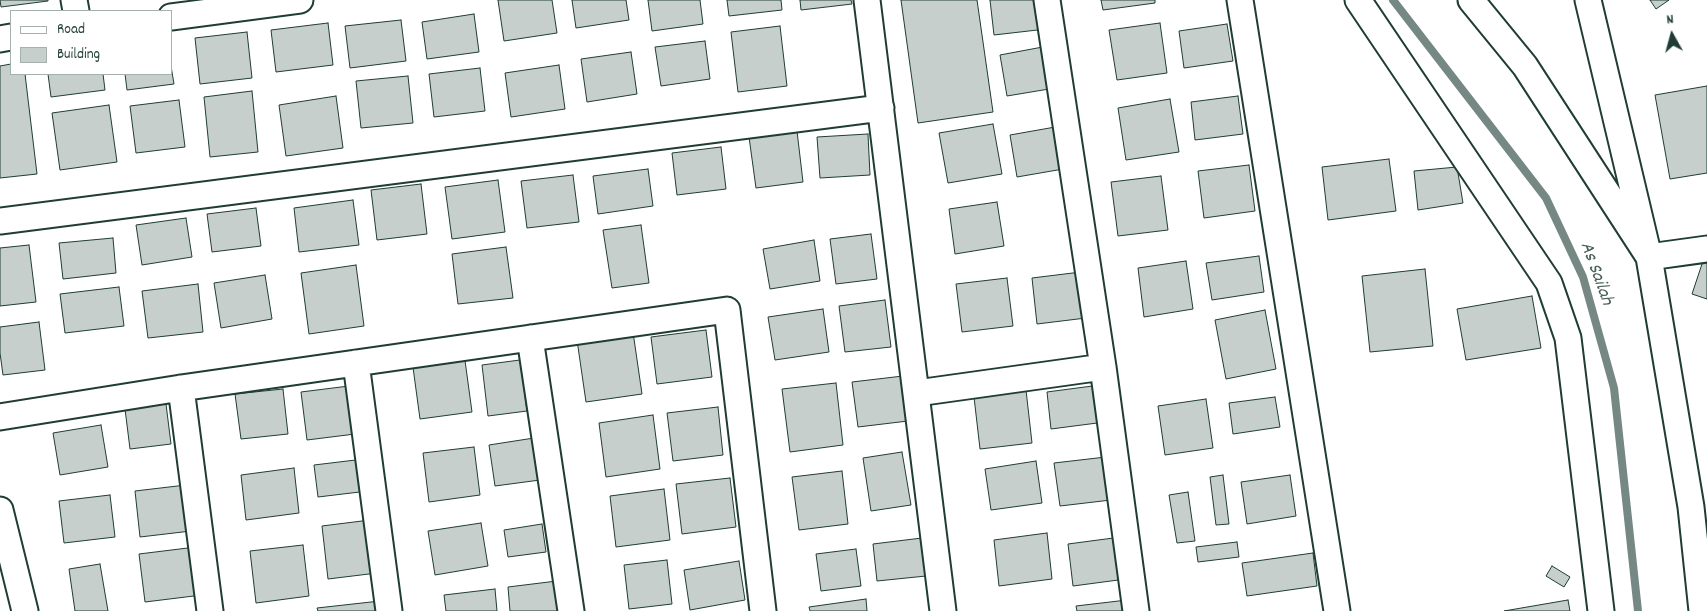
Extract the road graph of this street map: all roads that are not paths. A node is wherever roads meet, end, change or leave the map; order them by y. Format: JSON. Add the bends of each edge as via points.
{"nodes":[{"id":1,"x":300,"y":0,"type":"edge"},
{"id":2,"x":868,"y":0,"type":"edge"},
{"id":3,"x":1047,"y":0,"type":"edge"},
{"id":4,"x":1240,"y":0,"type":"edge"},
{"id":5,"x":1358,"y":0,"type":"edge"},
{"id":6,"x":1471,"y":0,"type":"edge"},
{"id":7,"x":1588,"y":0,"type":"edge"},
{"id":8,"x":172,"y":17,"type":"edge"},
{"id":9,"x":881,"y":108,"type":"junction"},
{"id":10,"x":0,"y":221,"type":"edge"},
{"id":11,"x":1707,"y":250,"type":"edge"},
{"id":12,"x":1649,"y":257,"type":"junction"},
{"id":13,"x":530,"y":338,"type":"junction"},
{"id":14,"x":356,"y":363,"type":"junction"},
{"id":15,"x":1103,"y":367,"type":"junction"},
{"id":16,"x":181,"y":388,"type":"junction"},
{"id":17,"x":917,"y":393,"type":"junction"},
{"id":18,"x":0,"y":417,"type":"edge"},
{"id":19,"x":1699,"y":506,"type":"edge"},
{"id":20,"x":0,"y":510,"type":"edge"},
{"id":21,"x":26,"y":611,"type":"edge"},
{"id":22,"x":210,"y":611,"type":"edge"},
{"id":23,"x":389,"y":611,"type":"edge"},
{"id":24,"x":571,"y":611,"type":"edge"},
{"id":25,"x":763,"y":611,"type":"edge"},
{"id":26,"x":943,"y":611,"type":"edge"},
{"id":27,"x":1136,"y":611,"type":"edge"},
{"id":28,"x":1337,"y":611,"type":"edge"},
{"id":29,"x":1600,"y":611,"type":"edge"},
{"id":30,"x":1702,"y":611,"type":"edge"}],
"edges":[{"from":1,"to":8,"type":"street"},
{"from":2,"to":9,"type":"street"},
{"from":3,"to":15,"type":"street"},
{"from":4,"to":28,"type":"street"},
{"from":5,"to":29,"type":"street","via":[[1549,283],[1568,338]]},
{"from":6,"to":12,"type":"street","via":[[1525,66]]},
{"from":7,"to":12,"type":"street"},
{"from":9,"to":10,"type":"street"},
{"from":9,"to":17,"type":"street"},
{"from":11,"to":12,"type":"street"},
{"from":12,"to":19,"type":"street"},
{"from":13,"to":14,"type":"street"},
{"from":13,"to":24,"type":"street"},
{"from":13,"to":25,"type":"street","via":[[727,310]]},
{"from":14,"to":16,"type":"street"},
{"from":14,"to":23,"type":"street"},
{"from":15,"to":17,"type":"street"},
{"from":15,"to":27,"type":"street"},
{"from":16,"to":18,"type":"street"},
{"from":16,"to":22,"type":"street"},
{"from":17,"to":26,"type":"street"},
{"from":19,"to":30,"type":"street"},
{"from":20,"to":21,"type":"street"}]}
